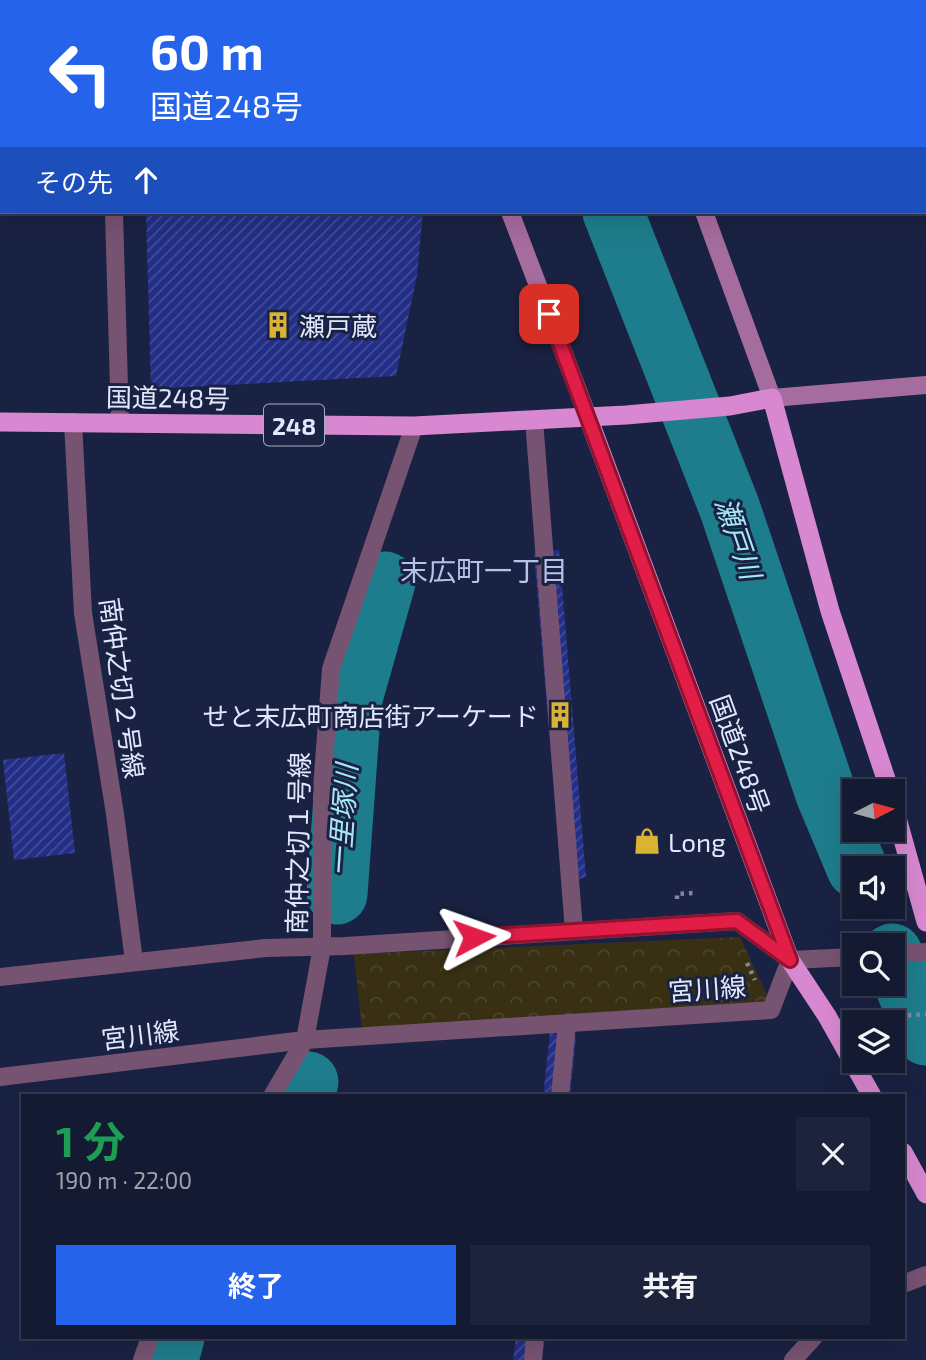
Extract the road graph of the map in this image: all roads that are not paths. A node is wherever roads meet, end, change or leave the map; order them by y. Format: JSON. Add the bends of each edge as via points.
{"nodes":[{"id":1,"x":114,"y":214,"type":"edge"},
{"id":2,"x":511,"y":214,"type":"edge"},
{"id":3,"x":705,"y":214,"type":"edge"},
{"id":4,"x":926,"y":385,"type":"edge"},
{"id":5,"x":772,"y":398,"type":"junction"},
{"id":6,"x":588,"y":417,"type":"junction"},
{"id":7,"x":534,"y":420,"type":"junction"},
{"id":8,"x":0,"y":422,"type":"edge"},
{"id":9,"x":73,"y":422,"type":"junction"},
{"id":10,"x":120,"y":423,"type":"junction"},
{"id":11,"x":414,"y":426,"type":"junction"},
{"id":12,"x":886,"y":779,"type":"edge"},
{"id":13,"x":904,"y":842,"type":"edge"},
{"id":14,"x":926,"y":922,"type":"edge"},
{"id":15,"x":574,"y":931,"type":"junction"},
{"id":16,"x":322,"y":947,"type":"junction"},
{"id":17,"x":842,"y":958,"type":"edge"},
{"id":18,"x":790,"y":960,"type":"junction"},
{"id":19,"x":134,"y":961,"type":"junction"},
{"id":20,"x":0,"y":977,"type":"edge"},
{"id":21,"x":567,"y":1024,"type":"junction"},
{"id":22,"x":305,"y":1040,"type":"junction"},
{"id":23,"x":0,"y":1077,"type":"edge"},
{"id":24,"x":273,"y":1094,"type":"edge"},
{"id":25,"x":560,"y":1094,"type":"edge"},
{"id":26,"x":871,"y":1094,"type":"edge"},
{"id":27,"x":905,"y":1156,"type":"edge"},
{"id":28,"x":926,"y":1194,"type":"edge"},
{"id":29,"x":926,"y":1275,"type":"edge"},
{"id":30,"x":905,"y":1283,"type":"edge"},
{"id":31,"x":149,"y":1339,"type":"edge"},
{"id":32,"x":535,"y":1339,"type":"edge"},
{"id":33,"x":812,"y":1339,"type":"edge"},
{"id":34,"x":142,"y":1360,"type":"edge"},
{"id":35,"x":533,"y":1360,"type":"edge"},
{"id":36,"x":793,"y":1360,"type":"edge"}],
"edges":[{"from":1,"to":10,"type":"street"},
{"from":2,"to":6,"type":"main road"},
{"from":3,"to":5,"type":"main road"},
{"from":4,"to":5,"type":"main road"},
{"from":5,"to":6,"type":"highway","name":"国道248号","number":"248","via":[[730,406]]},
{"from":5,"to":12,"type":"highway","via":[[830,611]]},
{"from":6,"to":7,"type":"highway","name":"国道248号","number":"248"},
{"from":6,"to":18,"type":"highway","name":"国道248号"},
{"from":7,"to":11,"type":"highway","name":"国道248号","number":"248"},
{"from":7,"to":15,"type":"street"},
{"from":8,"to":9,"type":"highway","name":"国道248号","number":"248"},
{"from":9,"to":10,"type":"highway","name":"国道248号","number":"248"},
{"from":9,"to":19,"type":"street","name":"南仲之切２号線","via":[[83,613]]},
{"from":10,"to":11,"type":"highway","name":"国道248号","number":"248"},
{"from":11,"to":16,"type":"street","name":"南仲之切１号線","via":[[331,670],[321,789]]},
{"from":13,"to":14,"type":"highway"},
{"from":15,"to":16,"type":"street","name":"宮川線"},
{"from":15,"to":18,"type":"street","name":"宮川線","via":[[737,921]]},
{"from":16,"to":19,"type":"street","name":"宮川線"},
{"from":16,"to":22,"type":"street","name":"南仲之切１号線"},
{"from":17,"to":18,"type":"street"},
{"from":18,"to":21,"type":"street","name":"宮川線","via":[[771,1010]]},
{"from":18,"to":26,"type":"highway","name":"国道248号"},
{"from":19,"to":20,"type":"street","name":"宮川線"},
{"from":21,"to":22,"type":"street","name":"宮川線"},
{"from":21,"to":25,"type":"street"},
{"from":22,"to":23,"type":"street","name":"宮川線"},
{"from":22,"to":24,"type":"street","name":"南仲之切１号線"},
{"from":27,"to":28,"type":"highway"},
{"from":29,"to":30,"type":"street"},
{"from":31,"to":34,"type":"street"},
{"from":32,"to":35,"type":"street"},
{"from":33,"to":36,"type":"street"}]}
